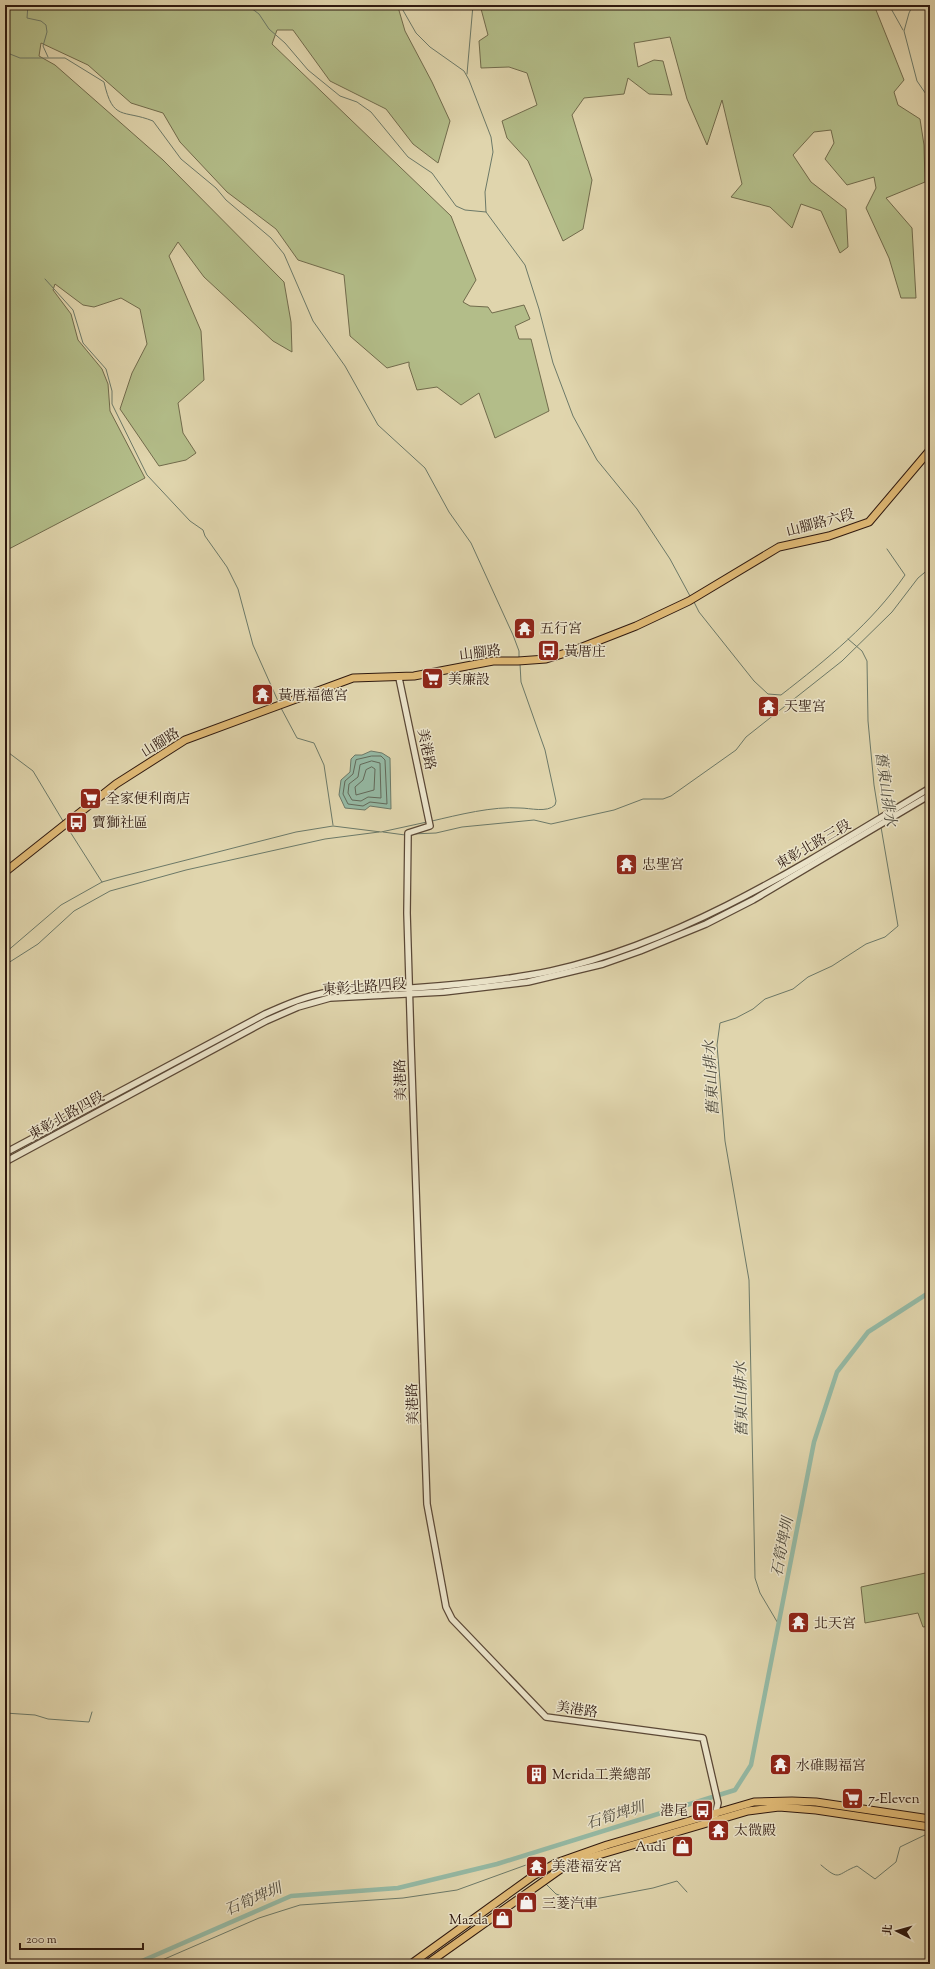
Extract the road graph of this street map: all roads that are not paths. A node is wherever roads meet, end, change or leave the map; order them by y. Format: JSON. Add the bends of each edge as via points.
{"nodes":[{"id":1,"x":930,"y":450,"type":"edge"},
{"id":2,"x":689,"y":601,"type":"joint"},
{"id":3,"x":400,"y":678,"type":"junction"},
{"id":4,"x":930,"y":788,"type":"edge"},
{"id":5,"x":930,"y":795,"type":"edge"},
{"id":6,"x":5,"y":872,"type":"edge"},
{"id":7,"x":706,"y":916,"type":"joint"},
{"id":8,"x":706,"y":924,"type":"joint"},
{"id":9,"x":410,"y":988,"type":"junction"},
{"id":10,"x":410,"y":995,"type":"junction"},
{"id":11,"x":138,"y":1081,"type":"junction"},
{"id":12,"x":142,"y":1087,"type":"junction"},
{"id":13,"x":5,"y":1153,"type":"edge"},
{"id":14,"x":5,"y":1162,"type":"edge"},
{"id":15,"x":717,"y":1814,"type":"junction"},
{"id":16,"x":930,"y":1819,"type":"edge"},
{"id":17,"x":708,"y":1824,"type":"junction"},
{"id":18,"x":930,"y":1827,"type":"edge"},
{"id":19,"x":411,"y":1964,"type":"edge"},
{"id":20,"x":427,"y":1964,"type":"edge"}],
"edges":[{"from":1,"to":2,"type":"main road","name":"山腳路六段","via":[[870,522],[829,536],[779,547]]},
{"from":2,"to":3,"type":"main road","name":"山腳路","via":[[636,626],[546,659],[492,660]]},
{"from":3,"to":6,"type":"main road","name":"山腳路","via":[[353,678],[185,740],[116,784]]},
{"from":3,"to":9,"type":"street","name":"美港路","via":[[430,826],[408,835],[407,913]]},
{"from":4,"to":7,"type":"street","name":"東彰北路三段","via":[[752,893]]},
{"from":5,"to":8,"type":"street","name":"東彰北路三段","via":[[753,900]]},
{"from":7,"to":9,"type":"street","name":"東彰北路四段","via":[[602,958],[549,971],[443,986]]},
{"from":8,"to":10,"type":"street","name":"東彰北路四段","via":[[640,951],[566,974],[528,982]]},
{"from":9,"to":10,"type":"street","name":"美港路"},
{"from":9,"to":11,"type":"street","name":"東彰北路四段","via":[[329,992],[280,1007]]},
{"from":10,"to":12,"type":"street","name":"東彰北路四段","via":[[330,998],[298,1007],[266,1021]]},
{"from":10,"to":15,"type":"street","name":"美港路","via":[[427,1504],[446,1607],[452,1619],[546,1717],[703,1738],[717,1800]]},
{"from":11,"to":12,"type":"street"},
{"from":11,"to":13,"type":"street","name":"東彰北路四段"},
{"from":12,"to":14,"type":"street","name":"東彰北路四段"},
{"from":15,"to":16,"type":"main road","via":[[754,1802],[792,1801],[816,1802]]},
{"from":15,"to":17,"type":"street"},
{"from":15,"to":19,"type":"main road","via":[[607,1845],[556,1863],[533,1876]]},
{"from":17,"to":18,"type":"main road","via":[[748,1811],[779,1807]]},
{"from":17,"to":20,"type":"main road","via":[[568,1864]]}]}
